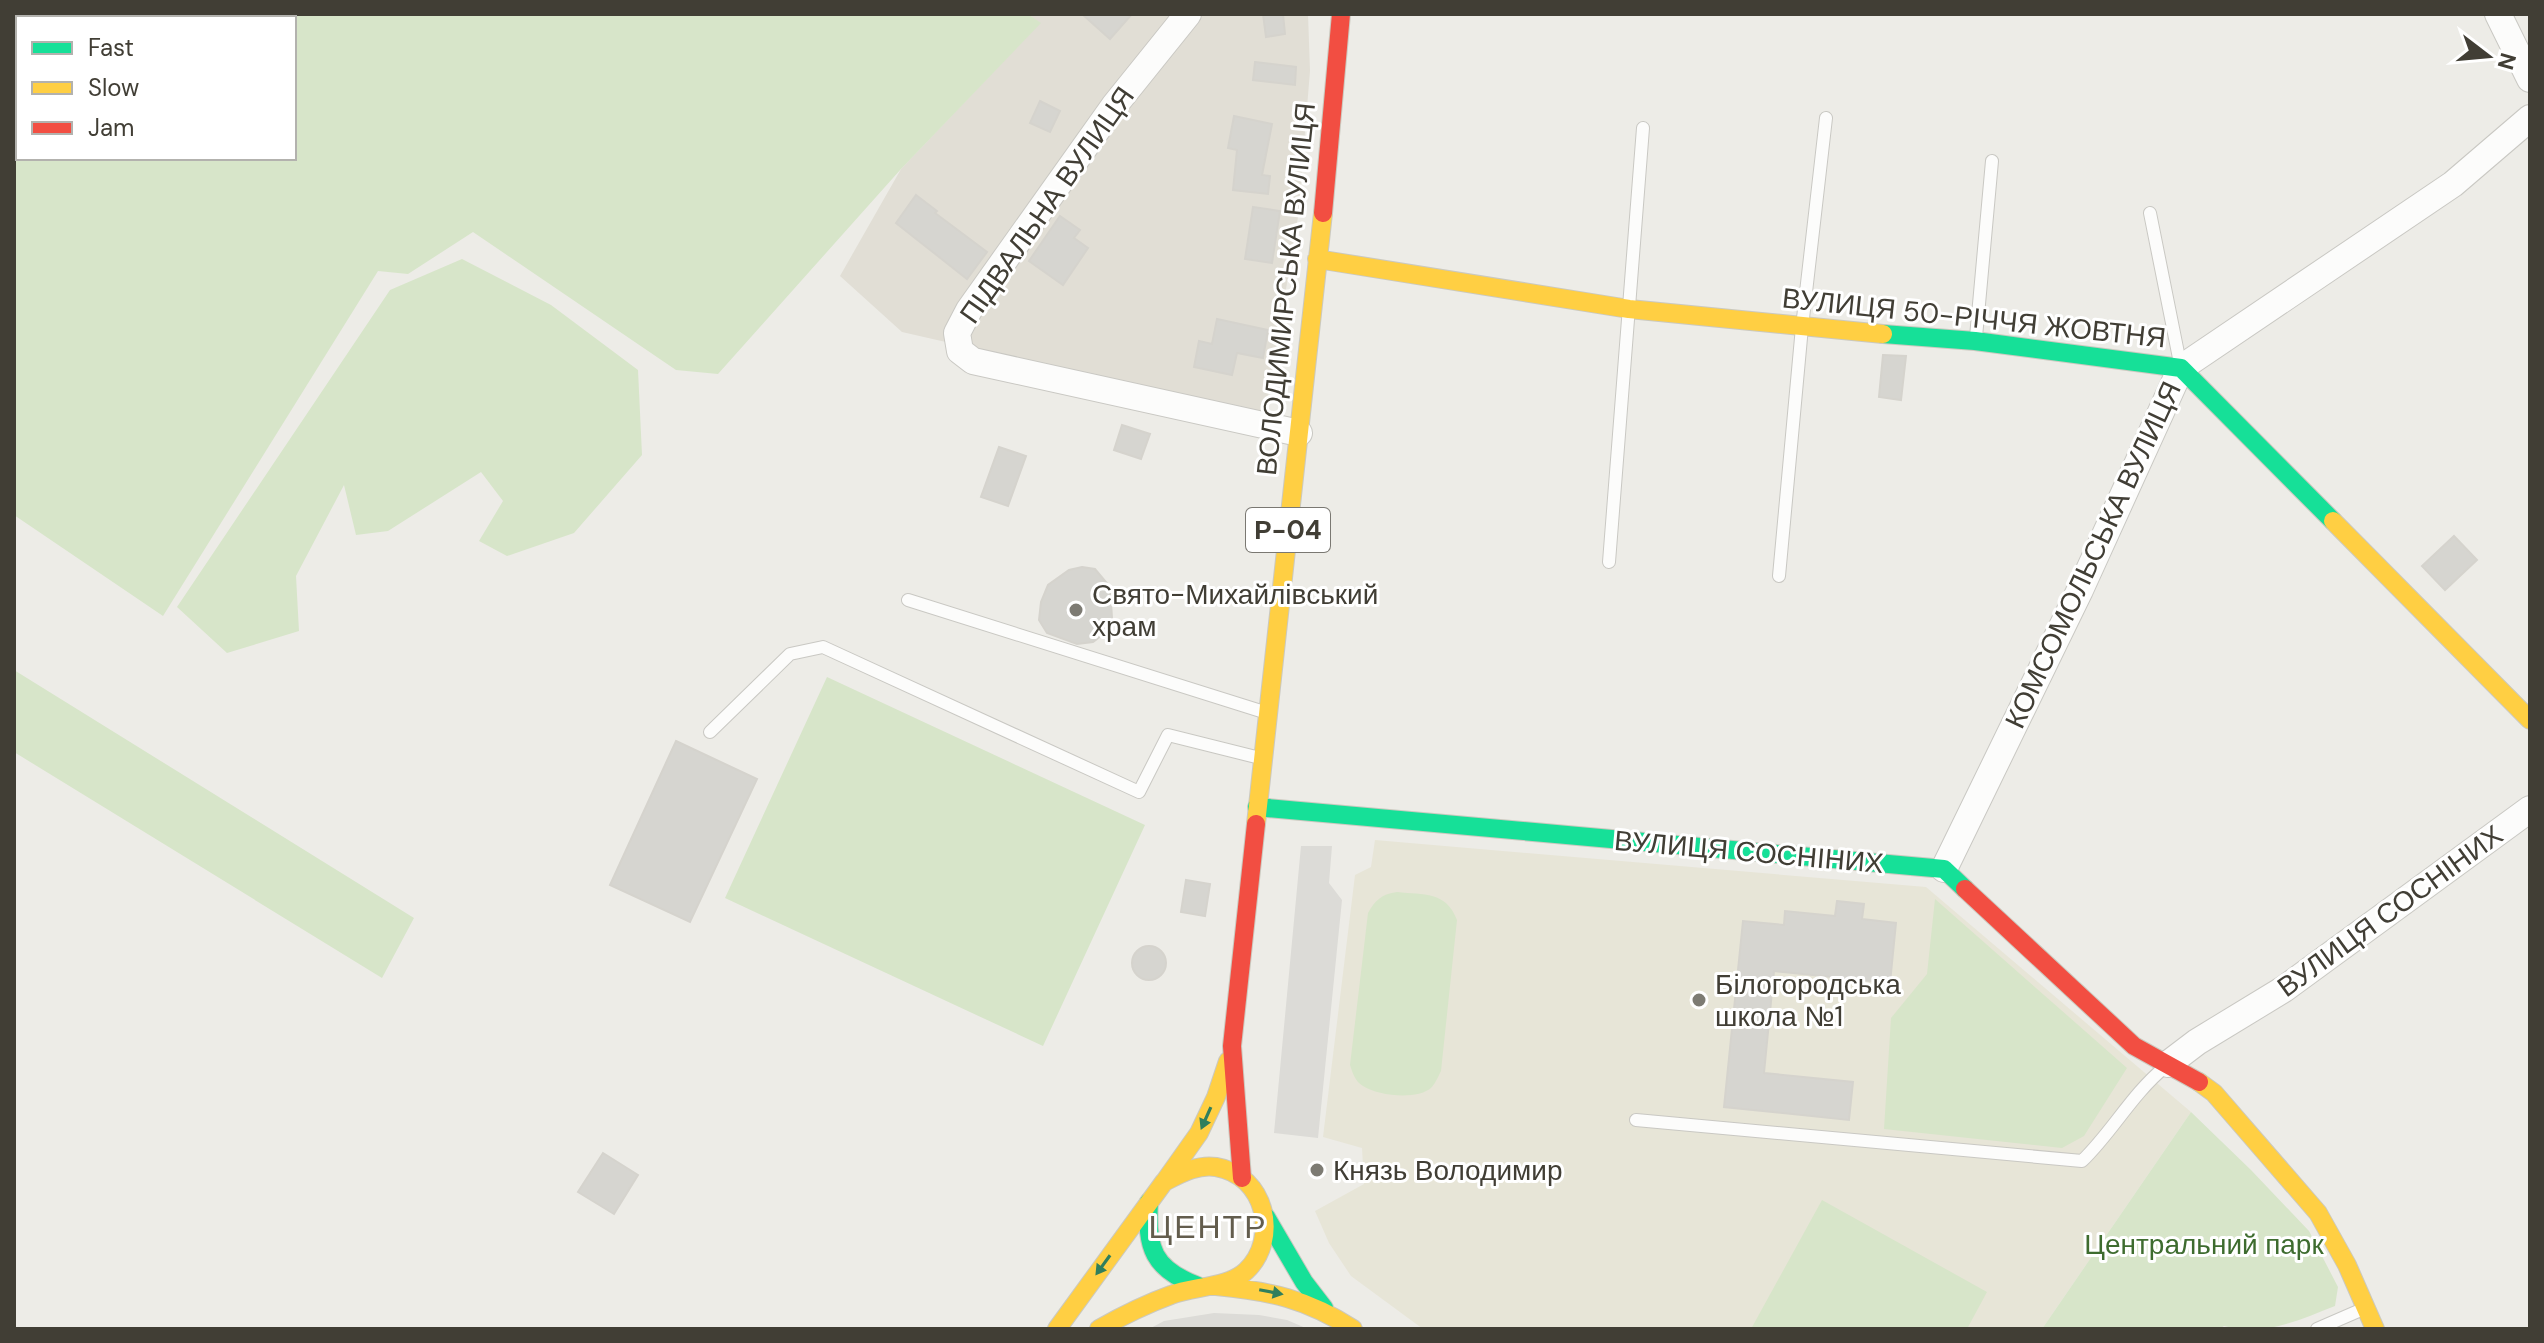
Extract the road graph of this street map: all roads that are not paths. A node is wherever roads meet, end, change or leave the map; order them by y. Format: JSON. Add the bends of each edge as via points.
{"nodes":[{"id":1,"x":1188,"y":14,"type":"edge"},
{"id":2,"x":1341,"y":14,"type":"edge"},
{"id":3,"x":2498,"y":14,"type":"edge"},
{"id":4,"x":2530,"y":79,"type":"edge"},
{"id":5,"x":1826,"y":118,"type":"dead end"},
{"id":6,"x":2530,"y":118,"type":"edge"},
{"id":7,"x":1643,"y":128,"type":"dead end"},
{"id":8,"x":1992,"y":161,"type":"dead end"},
{"id":9,"x":2150,"y":213,"type":"dead end"},
{"id":10,"x":1317,"y":259,"type":"junction"},
{"id":11,"x":1629,"y":309,"type":"junction"},
{"id":12,"x":1802,"y":327,"type":"junction"},
{"id":13,"x":1975,"y":341,"type":"junction"},
{"id":14,"x":2181,"y":368,"type":"junction"},
{"id":15,"x":1299,"y":433,"type":"junction"},
{"id":16,"x":1609,"y":562,"type":"dead end"},
{"id":17,"x":1779,"y":576,"type":"dead end"},
{"id":18,"x":908,"y":600,"type":"dead end"},
{"id":19,"x":1267,"y":713,"type":"junction"},
{"id":20,"x":2530,"y":720,"type":"edge"},
{"id":21,"x":710,"y":732,"type":"dead end"},
{"id":22,"x":1263,"y":759,"type":"junction"},
{"id":23,"x":1257,"y":807,"type":"junction"},
{"id":24,"x":2530,"y":809,"type":"edge"},
{"id":25,"x":1944,"y":869,"type":"junction"},
{"id":26,"x":1232,"y":1046,"type":"junction"},
{"id":27,"x":2168,"y":1064,"type":"junction"},
{"id":28,"x":1636,"y":1120,"type":"dead end"},
{"id":29,"x":1242,"y":1178,"type":"junction"},
{"id":30,"x":1164,"y":1182,"type":"junction"},
{"id":31,"x":1149,"y":1202,"type":"junction"},
{"id":32,"x":1266,"y":1217,"type":"junction"},
{"id":33,"x":1207,"y":1286,"type":"junction"},
{"id":34,"x":1324,"y":1308,"type":"junction"},
{"id":35,"x":2366,"y":1308,"type":"junction"},
{"id":36,"x":1057,"y":1329,"type":"edge"},
{"id":37,"x":1099,"y":1329,"type":"edge"},
{"id":38,"x":1353,"y":1329,"type":"edge"},
{"id":39,"x":2317,"y":1329,"type":"edge"},
{"id":40,"x":2375,"y":1329,"type":"edge"}],
"edges":[{"from":1,"to":15,"type":"street","name":"ПІДВАЛЬНА ВУЛИЦЯ","via":[[1114,106],[969,310],[957,333],[960,351],[973,361]]},
{"from":2,"to":10,"type":"street","name":"ВОЛОДИМИРСЬКА ВУЛИЦЯ","number":"Р-04"},
{"from":3,"to":4,"type":"street"},
{"from":5,"to":12,"type":"lane"},
{"from":6,"to":14,"type":"street","name":"КОМСОМОЛЬСЬКА ВУЛИЦЯ","via":[[2453,184]]},
{"from":7,"to":11,"type":"lane"},
{"from":8,"to":13,"type":"lane"},
{"from":9,"to":14,"type":"lane"},
{"from":10,"to":11,"type":"street","name":"ВУЛИЦЯ 50-РІЧЧЯ ЖОВТНЯ"},
{"from":10,"to":15,"type":"street","name":"ВОЛОДИМИРСЬКА ВУЛИЦЯ","number":"Р-04"},
{"from":11,"to":12,"type":"street","name":"ВУЛИЦЯ 50-РІЧЧЯ ЖОВТНЯ"},
{"from":11,"to":16,"type":"lane"},
{"from":12,"to":13,"type":"street","name":"ВУЛИЦЯ 50-РІЧЧЯ ЖОВТНЯ"},
{"from":12,"to":17,"type":"lane"},
{"from":13,"to":14,"type":"street","name":"ВУЛИЦЯ 50-РІЧЧЯ ЖОВТНЯ"},
{"from":14,"to":20,"type":"street","name":"ВУЛИЦЯ 50-РІЧЧЯ ЖОВТНЯ"},
{"from":14,"to":25,"type":"street","name":"КОМСОМОЛЬСЬКА ВУЛИЦЯ"},
{"from":15,"to":19,"type":"street","name":"ВОЛОДИМИРСЬКА ВУЛИЦЯ","number":"Р-04"},
{"from":18,"to":19,"type":"lane"},
{"from":19,"to":22,"type":"street","name":"ВОЛОДИМИРСЬКА ВУЛИЦЯ","number":"Р-04"},
{"from":21,"to":22,"type":"lane","via":[[790,654],[823,647],[1139,792],[1168,735]]},
{"from":22,"to":23,"type":"street","name":"ВОЛОДИМИРСЬКА ВУЛИЦЯ","number":"Р-04"},
{"from":23,"to":25,"type":"street","name":"ВУЛИЦЯ СОСНІНИХ"},
{"from":23,"to":26,"type":"street","name":"ВОЛОДИМИРСЬКА ВУЛИЦЯ","number":"Р-04"},
{"from":24,"to":27,"type":"street","name":"ВУЛИЦЯ СОСНІНИХ","via":[[2284,989]]},
{"from":25,"to":27,"type":"street","via":[[2134,1046]]},
{"from":26,"to":29,"type":"street","name":"ВОЛОДИМИРСЬКА ВУЛИЦЯ","number":"Р-04"},
{"from":26,"to":30,"type":"street","name":"ВОЛОДИМИРСЬКА ВУЛИЦЯ","number":"Р-04","one_way":true,"via":[[1199,1133]]},
{"from":27,"to":28,"type":"lane","via":[[2143,1086],[2082,1161]]},
{"from":27,"to":35,"type":"street","via":[[2214,1093],[2318,1213]]},
{"from":29,"to":30,"type":"street","via":[[1220,1167],[1194,1166]]},
{"from":29,"to":32,"type":"street","number":"Р-04"},
{"from":30,"to":31,"type":"street","number":"Р-04"},
{"from":31,"to":33,"type":"street","via":[[1147,1238],[1152,1254],[1171,1275]]},
{"from":31,"to":36,"type":"street","number":"Р-04","one_way":true},
{"from":32,"to":33,"type":"street","via":[[1266,1237],[1249,1270]]},
{"from":32,"to":34,"type":"street"},
{"from":33,"to":34,"type":"street","one_way":true,"via":[[1258,1289]]},
{"from":33,"to":37,"type":"street","via":[[1153,1301]]},
{"from":34,"to":38,"type":"street"},
{"from":35,"to":39,"type":"lane"},
{"from":35,"to":40,"type":"street"}]}
